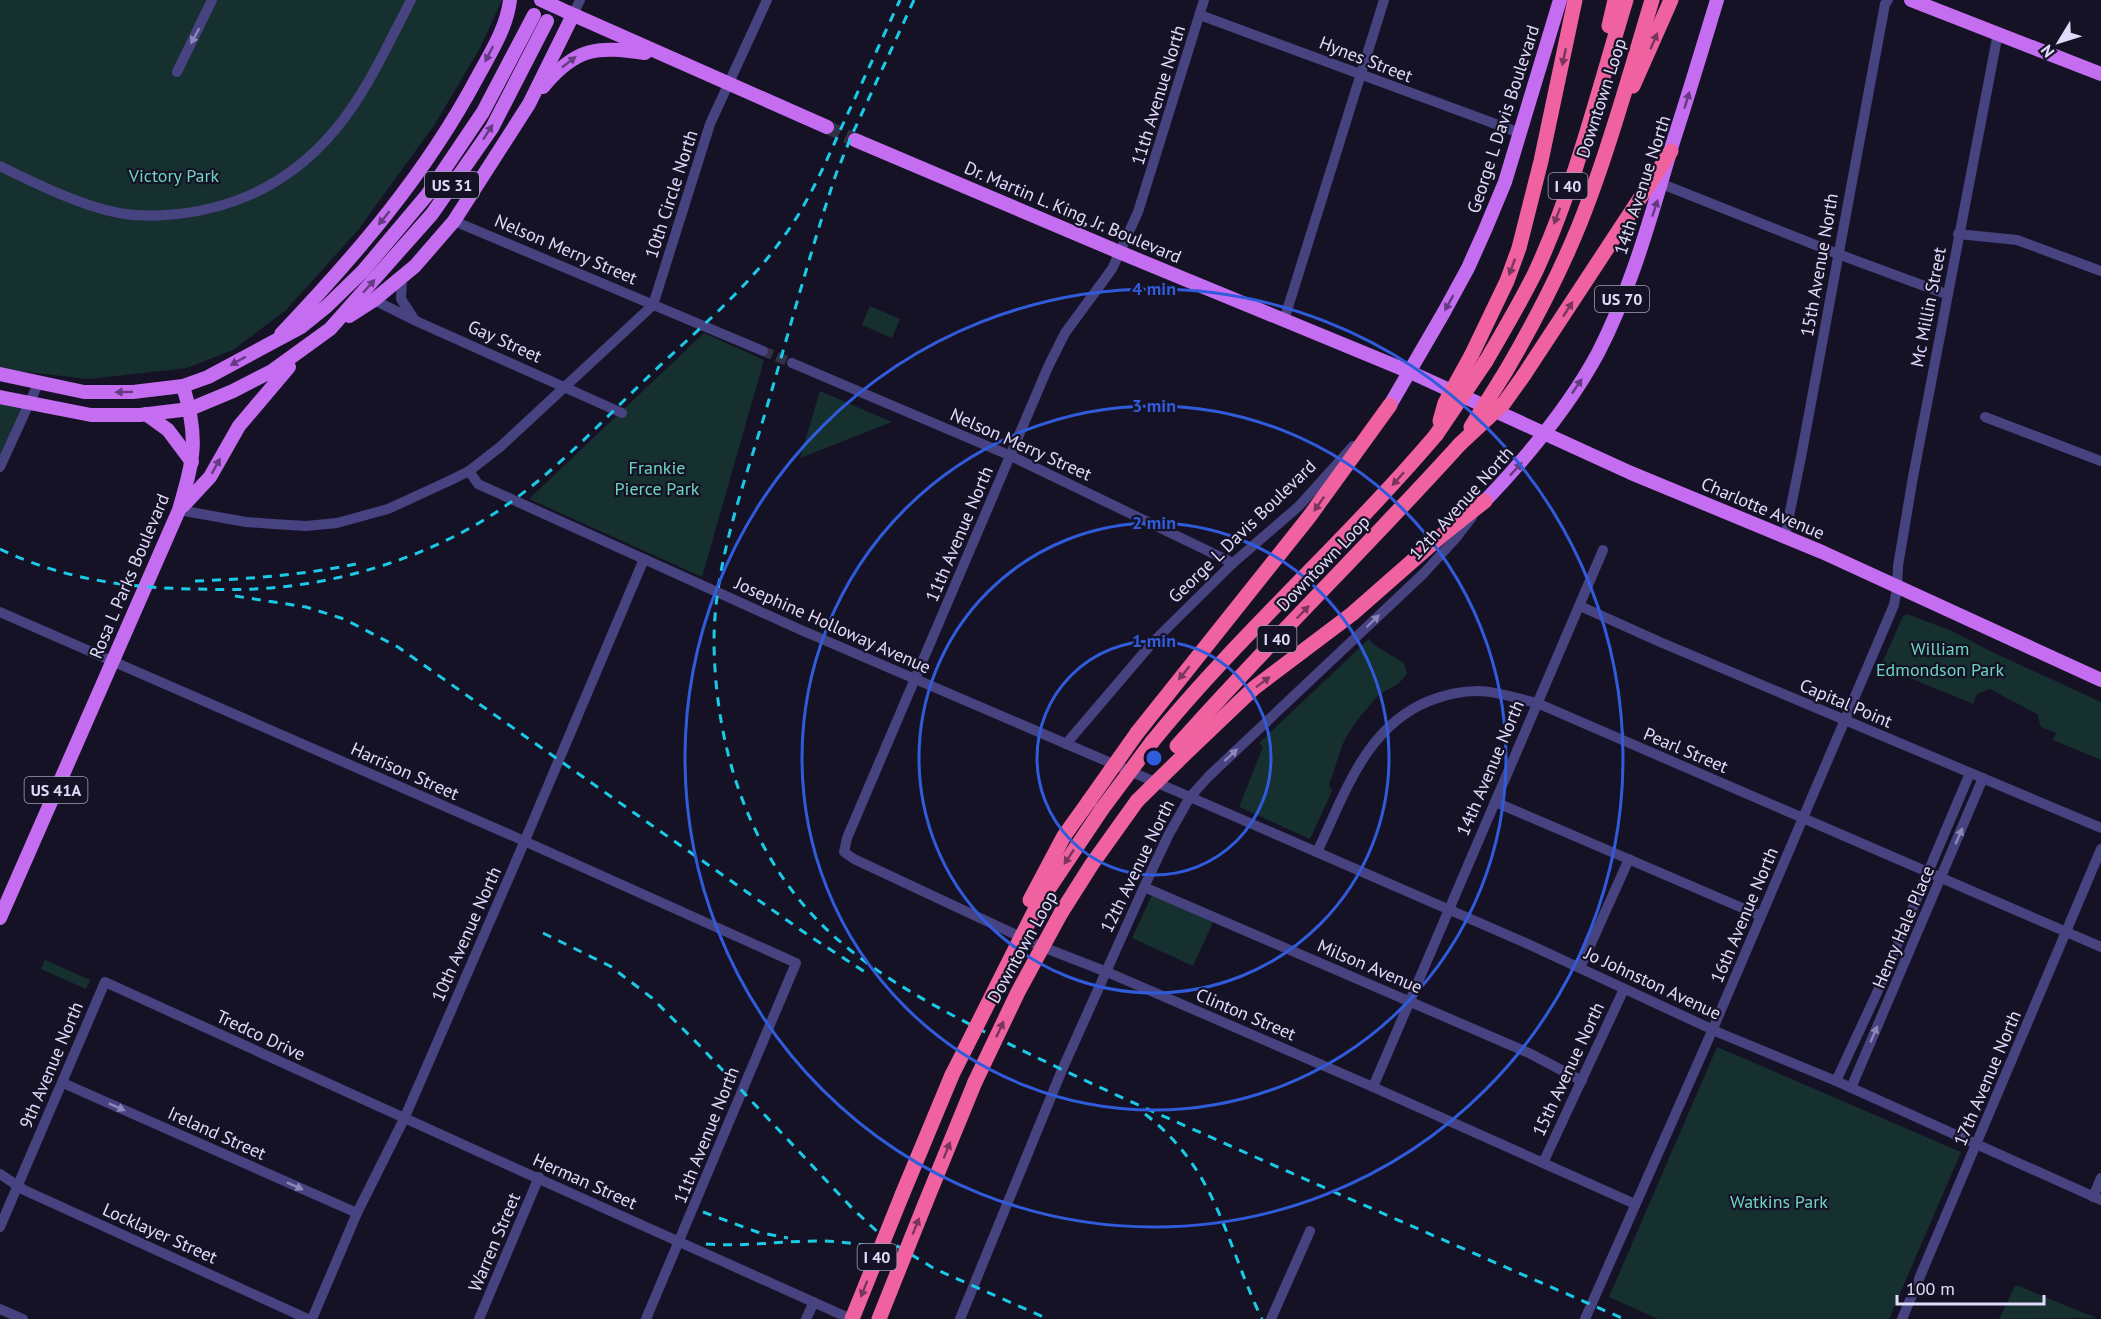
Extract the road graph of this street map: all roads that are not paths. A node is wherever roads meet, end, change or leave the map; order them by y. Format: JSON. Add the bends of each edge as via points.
{"nodes":[{"id":1,"x":212,"y":0,"type":"edge"},
{"id":2,"x":411,"y":0,"type":"edge"},
{"id":3,"x":510,"y":0,"type":"edge"},
{"id":4,"x":541,"y":0,"type":"edge"},
{"id":5,"x":580,"y":0,"type":"edge"},
{"id":6,"x":767,"y":0,"type":"edge"},
{"id":7,"x":1204,"y":0,"type":"edge"},
{"id":8,"x":1384,"y":0,"type":"edge"},
{"id":9,"x":1560,"y":0,"type":"edge"},
{"id":10,"x":1575,"y":0,"type":"edge"},
{"id":11,"x":1615,"y":0,"type":"edge"},
{"id":12,"x":1626,"y":0,"type":"edge"},
{"id":13,"x":1652,"y":0,"type":"edge"},
{"id":14,"x":1671,"y":0,"type":"edge"},
{"id":15,"x":1717,"y":0,"type":"edge"},
{"id":16,"x":1888,"y":0,"type":"edge"},
{"id":17,"x":1911,"y":0,"type":"edge"},
{"id":18,"x":569,"y":13,"type":"junction"},
{"id":19,"x":534,"y":15,"type":"dead end"},
{"id":20,"x":1200,"y":15,"type":"junction"},
{"id":21,"x":547,"y":21,"type":"dead end"},
{"id":22,"x":1998,"y":33,"type":"junction"},
{"id":23,"x":662,"y":55,"type":"junction"},
{"id":24,"x":177,"y":72,"type":"dead end"},
{"id":25,"x":2101,"y":74,"type":"edge"},
{"id":26,"x":1360,"y":76,"type":"junction"},
{"id":27,"x":727,"y":85,"type":"junction"},
{"id":28,"x":1599,"y":89,"type":"junction"},
{"id":29,"x":528,"y":104,"type":"junction"},
{"id":30,"x":1618,"y":112,"type":"junction"},
{"id":31,"x":827,"y":127,"type":"tunnel mouth"},
{"id":32,"x":1520,"y":133,"type":"junction"},
{"id":33,"x":855,"y":140,"type":"tunnel mouth"},
{"id":34,"x":1671,"y":151,"type":"junction"},
{"id":35,"x":0,"y":166,"type":"edge"},
{"id":36,"x":1662,"y":184,"type":"junction"},
{"id":37,"x":454,"y":221,"type":"junction"},
{"id":38,"x":1958,"y":234,"type":"junction"},
{"id":39,"x":1119,"y":252,"type":"junction"},
{"id":40,"x":1838,"y":254,"type":"junction"},
{"id":41,"x":2101,"y":271,"type":"edge"},
{"id":42,"x":402,"y":277,"type":"junction"},
{"id":43,"x":1946,"y":294,"type":"junction"},
{"id":44,"x":374,"y":300,"type":"junction"},
{"id":45,"x":653,"y":305,"type":"junction"},
{"id":46,"x":1284,"y":320,"type":"junction"},
{"id":47,"x":416,"y":321,"type":"junction"},
{"id":48,"x":330,"y":329,"type":"junction"},
{"id":49,"x":314,"y":341,"type":"junction"},
{"id":50,"x":272,"y":342,"type":"junction"},
{"id":51,"x":763,"y":351,"type":"tunnel mouth"},
{"id":52,"x":792,"y":363,"type":"tunnel mouth"},
{"id":53,"x":1410,"y":372,"type":"junction"},
{"id":54,"x":0,"y":375,"type":"edge"},
{"id":55,"x":38,"y":384,"type":"junction"},
{"id":56,"x":183,"y":386,"type":"junction"},
{"id":57,"x":565,"y":387,"type":"junction"},
{"id":58,"x":0,"y":397,"type":"edge"},
{"id":59,"x":29,"y":404,"type":"junction"},
{"id":60,"x":1390,"y":405,"type":"junction"},
{"id":61,"x":190,"y":409,"type":"junction"},
{"id":62,"x":622,"y":413,"type":"dead end"},
{"id":63,"x":146,"y":414,"type":"junction"},
{"id":64,"x":1985,"y":417,"type":"dead end"},
{"id":65,"x":1544,"y":434,"type":"junction"},
{"id":66,"x":1436,"y":435,"type":"junction"},
{"id":67,"x":1460,"y":444,"type":"junction"},
{"id":68,"x":1011,"y":456,"type":"junction"},
{"id":69,"x":2101,"y":461,"type":"edge"},
{"id":70,"x":192,"y":462,"type":"junction"},
{"id":71,"x":0,"y":467,"type":"edge"},
{"id":72,"x":469,"y":471,"type":"junction"},
{"id":73,"x":1485,"y":501,"type":"junction"},
{"id":74,"x":179,"y":510,"type":"junction"},
{"id":75,"x":1785,"y":536,"type":"junction"},
{"id":76,"x":1603,"y":550,"type":"dead end"},
{"id":77,"x":644,"y":558,"type":"junction"},
{"id":78,"x":1233,"y":563,"type":"junction"},
{"id":79,"x":1898,"y":588,"type":"junction"},
{"id":80,"x":1580,"y":606,"type":"junction"},
{"id":81,"x":0,"y":612,"type":"edge"},
{"id":82,"x":112,"y":661,"type":"junction"},
{"id":83,"x":915,"y":680,"type":"junction"},
{"id":84,"x":2101,"y":680,"type":"edge"},
{"id":85,"x":1537,"y":704,"type":"junction"},
{"id":86,"x":1846,"y":720,"type":"junction"},
{"id":87,"x":1066,"y":744,"type":"junction"},
{"id":88,"x":1183,"y":748,"type":"junction"},
{"id":89,"x":1970,"y":773,"type":"junction"},
{"id":90,"x":1983,"y":778,"type":"junction"},
{"id":91,"x":1190,"y":797,"type":"junction"},
{"id":92,"x":1495,"y":802,"type":"junction"},
{"id":93,"x":1095,"y":805,"type":"junction"},
{"id":94,"x":1803,"y":818,"type":"junction"},
{"id":95,"x":2101,"y":828,"type":"edge"},
{"id":96,"x":524,"y":842,"type":"junction"},
{"id":97,"x":2101,"y":849,"type":"edge"},
{"id":98,"x":844,"y":852,"type":"joint"},
{"id":99,"x":1317,"y":852,"type":"junction"},
{"id":100,"x":1629,"y":859,"type":"junction"},
{"id":101,"x":1927,"y":872,"type":"junction"},
{"id":102,"x":1942,"y":878,"type":"junction"},
{"id":103,"x":1144,"y":886,"type":"junction"},
{"id":104,"x":1448,"y":911,"type":"junction"},
{"id":105,"x":1761,"y":916,"type":"junction"},
{"id":106,"x":0,"y":918,"type":"edge"},
{"id":107,"x":2067,"y":932,"type":"junction"},
{"id":108,"x":2101,"y":947,"type":"edge"},
{"id":109,"x":795,"y":963,"type":"joint"},
{"id":110,"x":1580,"y":968,"type":"junction"},
{"id":111,"x":1107,"y":972,"type":"junction"},
{"id":112,"x":105,"y":982,"type":"joint"},
{"id":113,"x":1624,"y":989,"type":"junction"},
{"id":114,"x":1410,"y":1001,"type":"junction"},
{"id":115,"x":1713,"y":1028,"type":"junction"},
{"id":116,"x":1582,"y":1081,"type":"junction"},
{"id":117,"x":1836,"y":1081,"type":"junction"},
{"id":118,"x":63,"y":1083,"type":"junction"},
{"id":119,"x":1373,"y":1087,"type":"junction"},
{"id":120,"x":1851,"y":1088,"type":"junction"},
{"id":121,"x":404,"y":1119,"type":"junction"},
{"id":122,"x":1977,"y":1144,"type":"junction"},
{"id":123,"x":1543,"y":1163,"type":"junction"},
{"id":124,"x":0,"y":1174,"type":"edge"},
{"id":125,"x":539,"y":1177,"type":"junction"},
{"id":126,"x":2101,"y":1178,"type":"edge"},
{"id":127,"x":17,"y":1184,"type":"junction"},
{"id":128,"x":2097,"y":1198,"type":"edge"},
{"id":129,"x":1635,"y":1204,"type":"junction"},
{"id":130,"x":357,"y":1214,"type":"junction"},
{"id":131,"x":0,"y":1227,"type":"edge"},
{"id":132,"x":1310,"y":1230,"type":"dead end"},
{"id":133,"x":679,"y":1242,"type":"junction"},
{"id":134,"x":814,"y":1302,"type":"junction"},
{"id":135,"x":0,"y":1309,"type":"edge"},
{"id":136,"x":23,"y":1319,"type":"edge"},
{"id":137,"x":310,"y":1319,"type":"edge"},
{"id":138,"x":479,"y":1319,"type":"edge"},
{"id":139,"x":646,"y":1319,"type":"edge"},
{"id":140,"x":806,"y":1319,"type":"edge"},
{"id":141,"x":852,"y":1319,"type":"edge"},
{"id":142,"x":879,"y":1319,"type":"edge"},
{"id":143,"x":960,"y":1319,"type":"edge"},
{"id":144,"x":1271,"y":1319,"type":"edge"},
{"id":145,"x":1585,"y":1319,"type":"edge"},
{"id":146,"x":1902,"y":1319,"type":"edge"}],
"edges":[{"from":1,"to":24,"type":"street","one_way":true},
{"from":2,"to":35,"type":"street","via":[[368,80],[335,130],[297,166],[259,192],[202,212],[129,215],[92,206]]},
{"from":3,"to":50,"type":"main road","one_way":true,"via":[[507,16],[479,73],[422,167],[344,267]]},
{"from":4,"to":18,"type":"main road","bridge":true},
{"from":5,"to":18,"type":"street"},
{"from":6,"to":27,"type":"street"},
{"from":7,"to":20,"type":"street","name":"11th Avenue North"},
{"from":8,"to":26,"type":"street"},
{"from":9,"to":32,"type":"main road","name":"George L Davis Boulevard"},
{"from":10,"to":66,"type":"highway","one_way":true,"bridge":true,"via":[[1519,248],[1507,281],[1445,403]]},
{"from":11,"to":28,"type":"highway"},
{"from":12,"to":28,"type":"highway","name":"Downtown Loop","number":"I 40"},
{"from":13,"to":30,"type":"highway","name":"Downtown Loop","number":"I 40"},
{"from":30,"to":14,"type":"highway","one_way":true,"via":[[1639,76]]},
{"from":34,"to":15,"type":"main road","name":"14th Avenue North","number":"US 70","one_way":true},
{"from":16,"to":40,"type":"street","name":"15th Avenue North"},
{"from":17,"to":22,"type":"main road"},
{"from":18,"to":23,"type":"main road"},
{"from":18,"to":29,"type":"main road"},
{"from":19,"to":50,"type":"main road","number":"US 31","via":[[479,118],[412,215],[333,301],[301,327]]},
{"from":20,"to":26,"type":"street","name":"Hynes Street"},
{"from":20,"to":39,"type":"street","name":"11th Avenue North","via":[[1145,192]]},
{"from":48,"to":21,"type":"main road","number":"US 31","one_way":true,"via":[[432,214],[492,128]]},
{"from":22,"to":25,"type":"main road"},
{"from":22,"to":38,"type":"street","name":"Mc Millin Street"},
{"from":23,"to":27,"type":"main road"},
{"from":29,"to":23,"type":"main road","one_way":true,"via":[[554,73],[594,49]]},
{"from":26,"to":32,"type":"street","name":"Hynes Street"},
{"from":26,"to":46,"type":"street"},
{"from":27,"to":31,"type":"main road"},
{"from":27,"to":45,"type":"street","name":"10th Circle North","via":[[710,124]]},
{"from":28,"to":66,"type":"highway","name":"Downtown Loop","number":"I 40","one_way":true,"bridge":true,"via":[[1535,272],[1486,361]]},
{"from":29,"to":37,"type":"main road"},
{"from":30,"to":67,"type":"highway","name":"Downtown Loop","number":"I 40","bridge":true,"via":[[1570,246],[1506,371]]},
{"from":32,"to":53,"type":"main road","name":"George L Davis Boulevard","one_way":true,"via":[[1505,182],[1468,268]]},
{"from":33,"to":39,"type":"main road","name":"Dr. Martin L. King, Jr. Boulevard"},
{"from":34,"to":36,"type":"main road","name":"14th Avenue North","number":"US 70"},
{"from":67,"to":34,"type":"highway","one_way":true,"bridge":true,"via":[[1504,403]]},
{"from":36,"to":40,"type":"street"},
{"from":65,"to":36,"type":"main road","name":"14th Avenue North","number":"US 70","one_way":true,"via":[[1598,353],[1630,281]]},
{"from":37,"to":42,"type":"main road"},
{"from":37,"to":45,"type":"street","name":"Nelson Merry Street"},
{"from":38,"to":41,"type":"street","via":[[2017,240]]},
{"from":38,"to":43,"type":"street","name":"Mc Millin Street"},
{"from":39,"to":46,"type":"main road","name":"Dr. Martin L. King, Jr. Boulevard"},
{"from":39,"to":68,"type":"street","name":"11th Avenue North","via":[[1112,269],[1065,333]]},
{"from":40,"to":43,"type":"street"},
{"from":40,"to":75,"type":"street","name":"15th Avenue North"},
{"from":42,"to":44,"type":"main road"},
{"from":42,"to":47,"type":"street","via":[[401,298]]},
{"from":43,"to":79,"type":"street","name":"Mc Millin Street","via":[[1909,497]]},
{"from":44,"to":47,"type":"street","name":"Gay Street"},
{"from":44,"to":48,"type":"main road"},
{"from":45,"to":51,"type":"street","name":"Nelson Merry Street"},
{"from":45,"to":57,"type":"street","name":"10th Circle North"},
{"from":46,"to":53,"type":"main road","name":"Dr. Martin L. King, Jr. Boulevard"},
{"from":47,"to":57,"type":"street","name":"Gay Street"},
{"from":48,"to":49,"type":"main road","number":"US 31"},
{"from":49,"to":61,"type":"main road","number":"US 31","via":[[272,371]]},
{"from":74,"to":49,"type":"main road","one_way":true,"via":[[210,477],[245,417]]},
{"from":50,"to":56,"type":"main road","number":"US 31","one_way":true,"via":[[208,377]]},
{"from":52,"to":68,"type":"street","name":"Nelson Merry Street"},
{"from":53,"to":60,"type":"main road","name":"George L Davis Boulevard"},
{"from":53,"to":65,"type":"main road","name":"Charlotte Avenue"},
{"from":54,"to":55,"type":"main road","number":"US 31"},
{"from":56,"to":55,"type":"main road","number":"US 31","one_way":true,"via":[[84,392]]},
{"from":55,"to":59,"type":"street"},
{"from":56,"to":61,"type":"main road","number":"US 41A"},
{"from":57,"to":62,"type":"street","name":"Gay Street"},
{"from":57,"to":72,"type":"street","name":"10th Circle North"},
{"from":58,"to":59,"type":"main road","number":"US 31"},
{"from":59,"to":63,"type":"main road","number":"US 31","via":[[91,415]]},
{"from":59,"to":71,"type":"street"},
{"from":60,"to":78,"type":"street","name":"George L Davis Boulevard","via":[[1299,506]]},
{"from":60,"to":93,"type":"highway","one_way":true,"bridge":true,"via":[[1309,517],[1137,732]]},
{"from":61,"to":63,"type":"main road","number":"US 31"},
{"from":61,"to":70,"type":"main road","name":"Rosa L Parks Boulevard","number":"US 41A"},
{"from":63,"to":70,"type":"main road","via":[[168,430]]},
{"from":64,"to":69,"type":"street"},
{"from":73,"to":65,"type":"main road","name":"12th Avenue North","one_way":true},
{"from":65,"to":75,"type":"main road","name":"Charlotte Avenue"},
{"from":66,"to":93,"type":"highway","name":"Downtown Loop","number":"I 40","one_way":true,"bridge":true,"via":[[1176,712]]},
{"from":88,"to":67,"type":"highway","name":"Downtown Loop","number":"I 40","one_way":true,"via":[[1227,689]]},
{"from":68,"to":78,"type":"street","name":"Nelson Merry Street"},
{"from":68,"to":83,"type":"street","name":"11th Avenue North"},
{"from":70,"to":74,"type":"main road","name":"Rosa L Parks Boulevard","number":"US 41A"},
{"from":72,"to":74,"type":"street","name":"10th Circle North","via":[[388,509],[338,523],[306,526],[246,522]]},
{"from":72,"to":77,"type":"street","name":"Josephine Holloway Avenue","via":[[478,484]]},
{"from":88,"to":73,"type":"highway","one_way":true,"via":[[1254,688],[1352,615]]},
{"from":91,"to":73,"type":"street","name":"12th Avenue North","one_way":true,"via":[[1424,573]]},
{"from":74,"to":82,"type":"main road","name":"Rosa L Parks Boulevard","number":"US 41A"},
{"from":75,"to":79,"type":"main road","name":"Charlotte Avenue"},
{"from":76,"to":80,"type":"street","name":"14th Avenue North"},
{"from":77,"to":83,"type":"street","name":"Josephine Holloway Avenue"},
{"from":77,"to":96,"type":"street","name":"10th Avenue North"},
{"from":78,"to":87,"type":"street","name":"George L Davis Boulevard","via":[[1150,646]]},
{"from":79,"to":84,"type":"main road","name":"Charlotte Avenue"},
{"from":79,"to":86,"type":"street","name":"16th Avenue North"},
{"from":80,"to":85,"type":"street","name":"14th Avenue North"},
{"from":80,"to":86,"type":"street","name":"Capital Point"},
{"from":81,"to":82,"type":"street","name":"Harrison Street"},
{"from":82,"to":96,"type":"street","name":"Harrison Street"},
{"from":82,"to":106,"type":"main road","name":"Rosa L Parks Boulevard","number":"US 41A"},
{"from":83,"to":87,"type":"street","name":"Josephine Holloway Avenue"},
{"from":83,"to":98,"type":"street","name":"11th Avenue North"},
{"from":85,"to":92,"type":"street","name":"14th Avenue North"},
{"from":85,"to":94,"type":"street","name":"Pearl Street"},
{"from":85,"to":99,"type":"street","name":"Pearl Street","via":[[1479,691],[1440,697],[1404,713],[1377,737],[1362,759]]},
{"from":86,"to":89,"type":"street","name":"Capital Point"},
{"from":86,"to":94,"type":"street","name":"16th Avenue North"},
{"from":87,"to":91,"type":"street","name":"Josephine Holloway Avenue"},
{"from":142,"to":88,"type":"highway","name":"Downtown Loop","number":"I 40","one_way":true,"bridge":true,"via":[[975,1082],[1018,992],[1061,913],[1119,825]]},
{"from":89,"to":90,"type":"street","name":"Capital Point"},
{"from":89,"to":101,"type":"street","name":"Henry Hale Place"},
{"from":90,"to":95,"type":"street","name":"Capital Point"},
{"from":102,"to":90,"type":"street","name":"Henry Hale Place","one_way":true},
{"from":91,"to":99,"type":"street","name":"Jo Johnston Avenue"},
{"from":91,"to":103,"type":"street","name":"12th Avenue North"},
{"from":92,"to":100,"type":"street"},
{"from":92,"to":104,"type":"street","name":"14th Avenue North"},
{"from":93,"to":141,"type":"highway","name":"Downtown Loop","number":"I 40","one_way":true,"bridge":true,"via":[[1064,836],[952,1075]]},
{"from":94,"to":101,"type":"street","name":"Pearl Street"},
{"from":94,"to":105,"type":"street","name":"16th Avenue North"},
{"from":96,"to":109,"type":"street","name":"Harrison Street"},
{"from":96,"to":121,"type":"street","name":"10th Avenue North"},
{"from":97,"to":107,"type":"street","name":"17th Avenue North"},
{"from":98,"to":111,"type":"street","name":"Clinton Street","via":[[1040,946]]},
{"from":99,"to":104,"type":"street","name":"Jo Johnston Avenue"},
{"from":100,"to":105,"type":"street"},
{"from":100,"to":110,"type":"street"},
{"from":101,"to":102,"type":"street","name":"Pearl Street"},
{"from":101,"to":117,"type":"street","name":"Henry Hale Place"},
{"from":102,"to":107,"type":"street","name":"Pearl Street"},
{"from":120,"to":102,"type":"street","name":"Henry Hale Place","one_way":true},
{"from":103,"to":111,"type":"street","name":"12th Avenue North"},
{"from":103,"to":114,"type":"street","name":"Milson Avenue"},
{"from":104,"to":110,"type":"street","name":"Jo Johnston Avenue"},
{"from":104,"to":114,"type":"street","name":"14th Avenue North"},
{"from":105,"to":115,"type":"street","name":"16th Avenue North"},
{"from":107,"to":108,"type":"street","name":"Pearl Street"},
{"from":107,"to":122,"type":"street","name":"17th Avenue North"},
{"from":109,"to":133,"type":"street","name":"11th Avenue North"},
{"from":110,"to":113,"type":"street","name":"Jo Johnston Avenue"},
{"from":111,"to":119,"type":"street","name":"Clinton Street"},
{"from":111,"to":143,"type":"street","name":"12th Avenue North","via":[[1062,1070]]},
{"from":112,"to":118,"type":"street","name":"9th Avenue North"},
{"from":112,"to":121,"type":"street","name":"Tredco Drive"},
{"from":113,"to":115,"type":"street","name":"Jo Johnston Avenue"},
{"from":113,"to":116,"type":"street","name":"15th Avenue North"},
{"from":114,"to":116,"type":"street","name":"Milson Avenue"},
{"from":114,"to":119,"type":"street","name":"14th Avenue North"},
{"from":115,"to":117,"type":"street","name":"Jo Johnston Avenue"},
{"from":115,"to":129,"type":"street","name":"16th Avenue North"},
{"from":116,"to":123,"type":"street","name":"15th Avenue North"},
{"from":117,"to":120,"type":"street","name":"Jo Johnston Avenue"},
{"from":118,"to":127,"type":"street","name":"9th Avenue North"},
{"from":118,"to":130,"type":"street","name":"Ireland Street","one_way":true},
{"from":119,"to":123,"type":"street","name":"Clinton Street"},
{"from":120,"to":122,"type":"street","name":"Jo Johnston Avenue"},
{"from":121,"to":125,"type":"street","name":"Herman Street"},
{"from":121,"to":130,"type":"street","name":"10th Avenue North"},
{"from":122,"to":128,"type":"street","name":"Jo Johnston Avenue"},
{"from":122,"to":146,"type":"street","name":"17th Avenue North"},
{"from":123,"to":129,"type":"street","name":"Clinton Street"},
{"from":124,"to":127,"type":"street","name":"Locklayer Street"},
{"from":125,"to":133,"type":"street","name":"Herman Street"},
{"from":125,"to":138,"type":"street","name":"Warren Street"},
{"from":126,"to":128,"type":"street"},
{"from":127,"to":131,"type":"street","name":"9th Avenue North"},
{"from":127,"to":137,"type":"street","name":"Locklayer Street"},
{"from":129,"to":145,"type":"street","name":"16th Avenue North"},
{"from":130,"to":137,"type":"street","name":"10th Avenue North"},
{"from":132,"to":144,"type":"street"},
{"from":133,"to":134,"type":"street","name":"Herman Street"},
{"from":133,"to":139,"type":"street","name":"11th Avenue North"},
{"from":134,"to":140,"type":"street"},
{"from":134,"to":141,"type":"street","name":"Herman Street"},
{"from":135,"to":136,"type":"street"}]}
